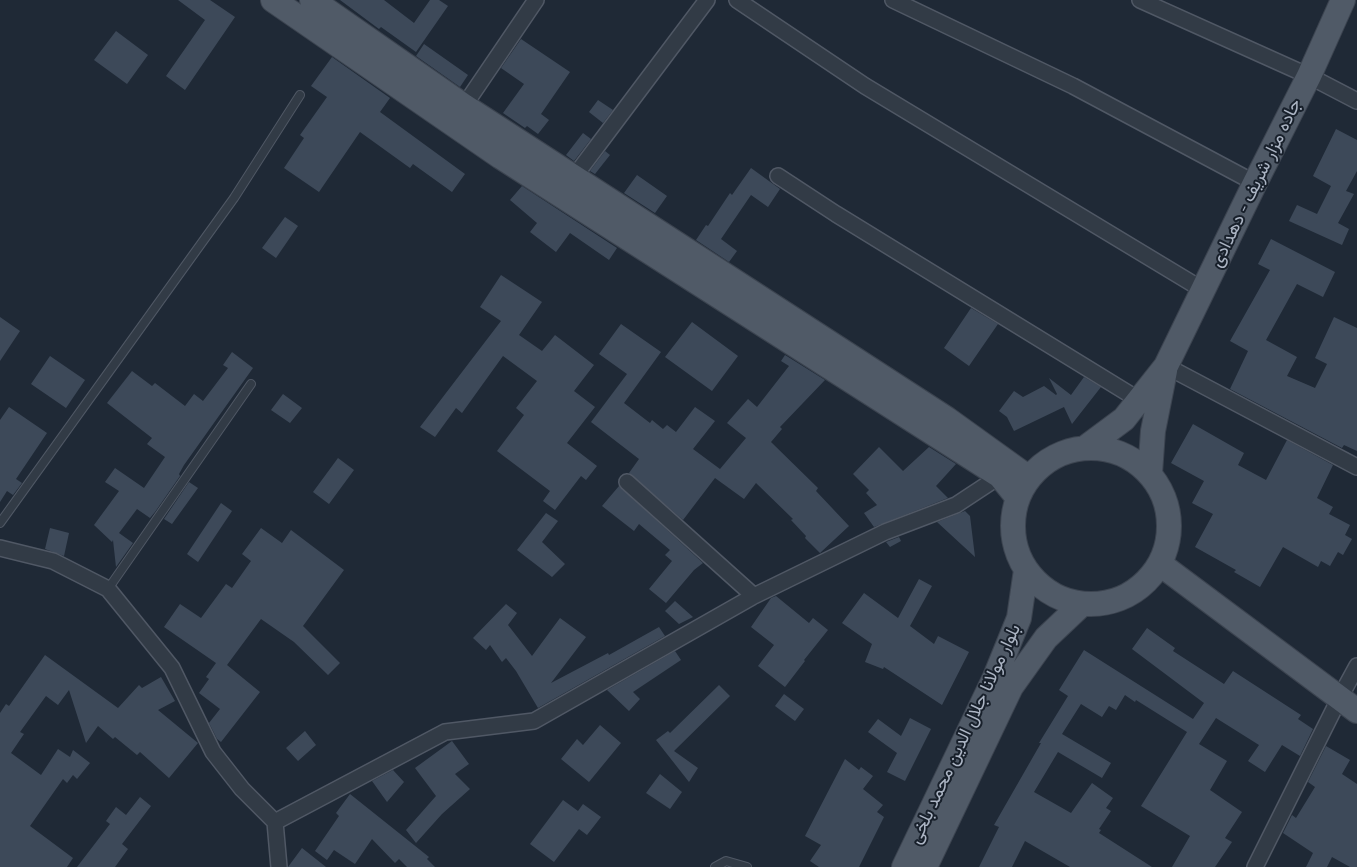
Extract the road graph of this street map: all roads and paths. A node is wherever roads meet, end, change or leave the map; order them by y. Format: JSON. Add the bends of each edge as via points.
{"nodes":[{"id":1,"x":273,"y":0,"type":"edge"},
{"id":2,"x":312,"y":0,"type":"edge"},
{"id":3,"x":536,"y":0,"type":"edge"},
{"id":4,"x":707,"y":0,"type":"edge"},
{"id":5,"x":737,"y":0,"type":"edge"},
{"id":6,"x":893,"y":0,"type":"edge"},
{"id":7,"x":1140,"y":0,"type":"edge"},
{"id":8,"x":1343,"y":0,"type":"edge"},
{"id":9,"x":1309,"y":76,"type":"junction"},
{"id":10,"x":300,"y":95,"type":"dead end"},
{"id":11,"x":1357,"y":101,"type":"edge"},
{"id":12,"x":464,"y":106,"type":"junction"},
{"id":13,"x":778,"y":176,"type":"dead end"},
{"id":14,"x":574,"y":177,"type":"junction"},
{"id":15,"x":1255,"y":183,"type":"junction"},
{"id":16,"x":1203,"y":290,"type":"junction"},
{"id":17,"x":1166,"y":366,"type":"junction"},
{"id":18,"x":251,"y":384,"type":"dead end"},
{"id":19,"x":1139,"y":400,"type":"junction"},
{"id":20,"x":1085,"y":448,"type":"junction"},
{"id":21,"x":1357,"y":467,"type":"edge"},
{"id":22,"x":1150,"y":473,"type":"junction"},
{"id":23,"x":1000,"y":476,"type":"junction"},
{"id":24,"x":1029,"y":478,"type":"junction"},
{"id":25,"x":627,"y":482,"type":"dead end"},
{"id":26,"x":1018,"y":498,"type":"junction"},
{"id":27,"x":0,"y":523,"type":"edge"},
{"id":28,"x":0,"y":548,"type":"edge"},
{"id":29,"x":1160,"y":564,"type":"junction"},
{"id":30,"x":1026,"y":570,"type":"junction"},
{"id":31,"x":108,"y":589,"type":"junction"},
{"id":32,"x":754,"y":596,"type":"junction"},
{"id":33,"x":1082,"y":604,"type":"junction"},
{"id":34,"x":1357,"y":666,"type":"edge"},
{"id":35,"x":1348,"y":705,"type":"edge"},
{"id":36,"x":275,"y":822,"type":"junction"},
{"id":37,"x":279,"y":867,"type":"edge"},
{"id":38,"x":715,"y":867,"type":"edge"},
{"id":39,"x":748,"y":867,"type":"edge"},
{"id":40,"x":904,"y":867,"type":"edge"},
{"id":41,"x":925,"y":867,"type":"edge"},
{"id":42,"x":1255,"y":867,"type":"edge"}],
"edges":[{"from":1,"to":23,"type":"main road","via":[[502,157]]},
{"from":2,"to":12,"type":"main road"},
{"from":3,"to":12,"type":"street"},
{"from":4,"to":14,"type":"street"},
{"from":5,"to":16,"type":"street","via":[[865,86]]},
{"from":6,"to":15,"type":"street","via":[[1073,86]]},
{"from":7,"to":9,"type":"street"},
{"from":8,"to":9,"type":"main road","name":"جاده مزار شریف - دهدادی"},
{"from":9,"to":11,"type":"street"},
{"from":9,"to":15,"type":"main road","name":"جاده مزار شریف - دهدادی"},
{"from":10,"to":27,"type":"lane","via":[[234,198]]},
{"from":12,"to":14,"type":"main road"},
{"from":13,"to":19,"type":"street"},
{"from":14,"to":24,"type":"main road","via":[[947,418]]},
{"from":15,"to":16,"type":"main road","name":"جاده مزار شریف - دهدادی"},
{"from":16,"to":17,"type":"main road","name":"جاده مزار شریف - دهدادی"},
{"from":17,"to":19,"type":"main road"},
{"from":17,"to":21,"type":"street"},
{"from":17,"to":22,"type":"main road","via":[[1153,431]]},
{"from":18,"to":31,"type":"lane"},
{"from":19,"to":20,"type":"main road","via":[[1124,418]]},
{"from":20,"to":22,"type":"main road","via":[[1103,448],[1120,453]]},
{"from":20,"to":24,"type":"main road","via":[[1064,452]]},
{"from":22,"to":29,"type":"main road","via":[[1168,510],[1169,538]]},
{"from":23,"to":26,"type":"main road"},
{"from":23,"to":32,"type":"street","via":[[956,505],[885,532]]},
{"from":24,"to":26,"type":"main road"},
{"from":25,"to":32,"type":"street"},
{"from":26,"to":30,"type":"main road","via":[[1013,523],[1016,547]]},
{"from":28,"to":31,"type":"street","via":[[52,561]]},
{"from":29,"to":33,"type":"main road","via":[[1135,591],[1118,600]]},
{"from":29,"to":35,"type":"main road"},
{"from":30,"to":33,"type":"main road","via":[[1050,593]]},
{"from":30,"to":40,"type":"main road","name":"بلوار مولانا جلال الدین محمد بلخی","via":[[1019,618]]},
{"from":31,"to":36,"type":"street","via":[[172,668],[213,752],[242,789]]},
{"from":32,"to":36,"type":"street","via":[[534,721],[444,732]]},
{"from":33,"to":41,"type":"main road","name":"بلوار مولانا جلال الدین محمد بلخی","via":[[1046,638],[1011,687]]},
{"from":34,"to":35,"type":"street"},
{"from":35,"to":42,"type":"street"},
{"from":36,"to":37,"type":"street"},
{"from":38,"to":39,"type":"lane","via":[[726,861]]}]}
